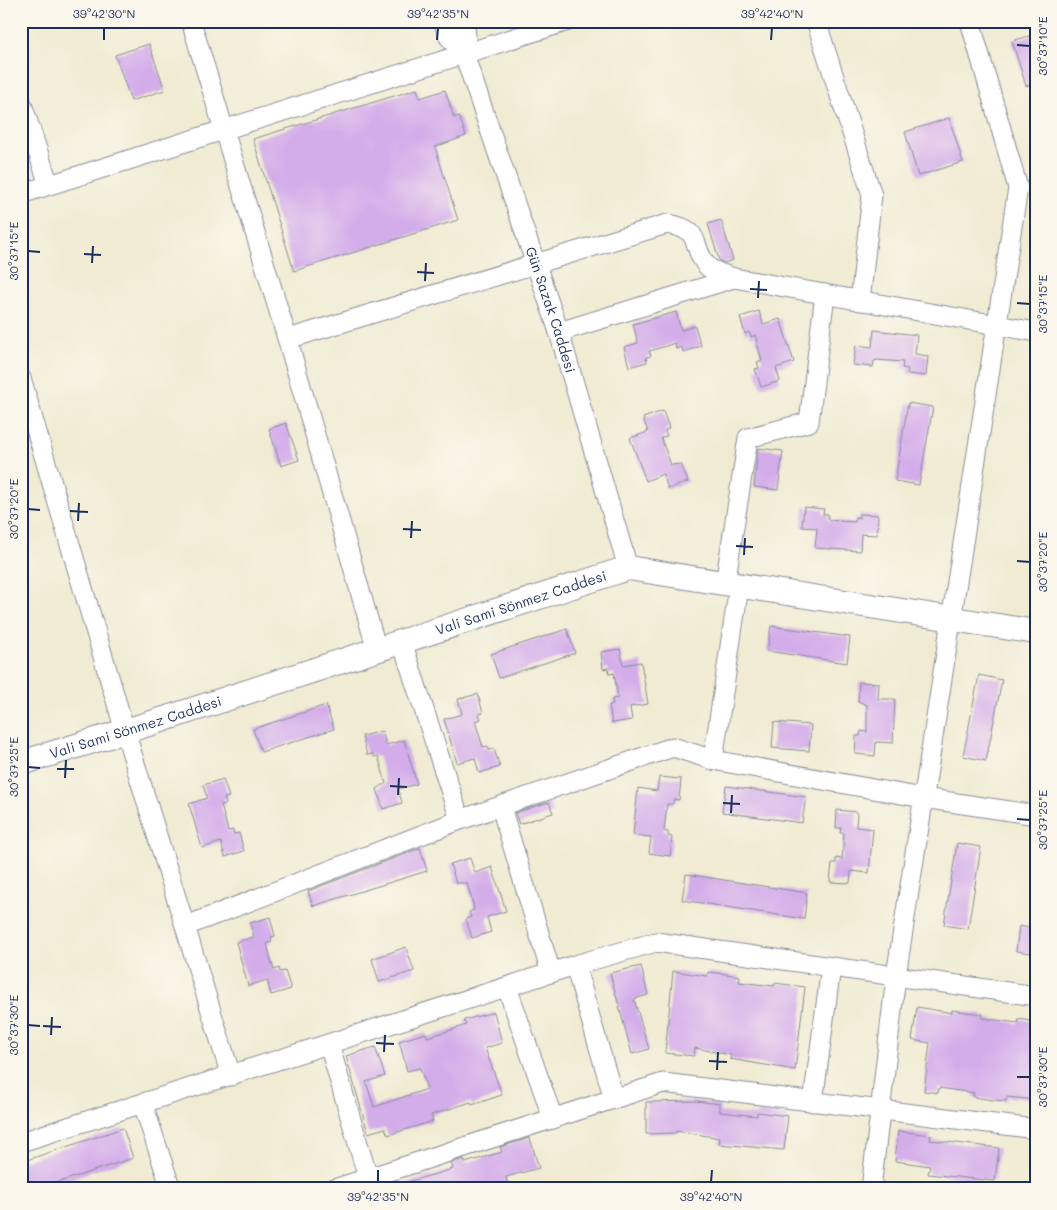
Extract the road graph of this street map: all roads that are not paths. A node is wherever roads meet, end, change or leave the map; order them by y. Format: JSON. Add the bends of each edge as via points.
{"nodes":[{"id":1,"x":191,"y":21,"type":"edge"},
{"id":2,"x":443,"y":21,"type":"edge"},
{"id":3,"x":464,"y":21,"type":"edge"},
{"id":4,"x":568,"y":21,"type":"edge"},
{"id":5,"x":816,"y":21,"type":"edge"},
{"id":6,"x":970,"y":21,"type":"edge"},
{"id":7,"x":464,"y":54,"type":"junction"},
{"id":8,"x":21,"y":100,"type":"edge"},
{"id":9,"x":224,"y":130,"type":"junction"},
{"id":10,"x":48,"y":185,"type":"junction"},
{"id":11,"x":1027,"y":189,"type":"edge"},
{"id":12,"x":21,"y":194,"type":"edge"},
{"id":13,"x":535,"y":265,"type":"junction"},
{"id":14,"x":734,"y":278,"type":"junction"},
{"id":15,"x":825,"y":294,"type":"junction"},
{"id":16,"x":860,"y":301,"type":"junction"},
{"id":17,"x":996,"y":326,"type":"junction"},
{"id":18,"x":559,"y":332,"type":"junction"},
{"id":19,"x":1036,"y":332,"type":"edge"},
{"id":20,"x":288,"y":339,"type":"junction"},
{"id":21,"x":21,"y":378,"type":"edge"},
{"id":22,"x":628,"y":568,"type":"junction"},
{"id":23,"x":732,"y":585,"type":"junction"},
{"id":24,"x":950,"y":619,"type":"junction"},
{"id":25,"x":1036,"y":632,"type":"edge"},
{"id":26,"x":402,"y":642,"type":"junction"},
{"id":27,"x":376,"y":650,"type":"junction"},
{"id":28,"x":125,"y":732,"type":"junction"},
{"id":29,"x":713,"y":760,"type":"junction"},
{"id":30,"x":21,"y":763,"type":"edge"},
{"id":31,"x":923,"y":798,"type":"junction"},
{"id":32,"x":500,"y":807,"type":"junction"},
{"id":33,"x":1036,"y":815,"type":"edge"},
{"id":34,"x":460,"y":820,"type":"junction"},
{"id":35,"x":186,"y":926,"type":"junction"},
{"id":36,"x":575,"y":965,"type":"junction"},
{"id":37,"x":831,"y":967,"type":"junction"},
{"id":38,"x":552,"y":973,"type":"junction"},
{"id":39,"x":896,"y":976,"type":"junction"},
{"id":40,"x":508,"y":987,"type":"junction"},
{"id":41,"x":1036,"y":996,"type":"edge"},
{"id":42,"x":330,"y":1044,"type":"junction"},
{"id":43,"x":231,"y":1076,"type":"junction"},
{"id":44,"x":614,"y":1099,"type":"junction"},
{"id":45,"x":812,"y":1102,"type":"junction"},
{"id":46,"x":143,"y":1104,"type":"junction"},
{"id":47,"x":880,"y":1110,"type":"junction"},
{"id":48,"x":553,"y":1118,"type":"junction"},
{"id":49,"x":1036,"y":1129,"type":"edge"},
{"id":50,"x":21,"y":1142,"type":"edge"},
{"id":51,"x":368,"y":1178,"type":"junction"},
{"id":52,"x":171,"y":1189,"type":"edge"},
{"id":53,"x":334,"y":1189,"type":"edge"},
{"id":54,"x":871,"y":1189,"type":"edge"}],
"edges":[{"from":1,"to":9,"type":"street"},
{"from":2,"to":7,"type":"street","name":"Gün Sazak Caddesi","via":[[449,37]]},
{"from":3,"to":7,"type":"street","name":"Gün Sazak Caddesi"},
{"from":4,"to":7,"type":"street"},
{"from":5,"to":16,"type":"street","via":[[872,195]]},
{"from":6,"to":11,"type":"street"},
{"from":7,"to":9,"type":"street"},
{"from":7,"to":13,"type":"street","name":"Gün Sazak Caddesi"},
{"from":8,"to":10,"type":"street"},
{"from":9,"to":10,"type":"street"},
{"from":9,"to":20,"type":"street"},
{"from":10,"to":12,"type":"street"},
{"from":11,"to":17,"type":"street"},
{"from":13,"to":14,"type":"street","via":[[667,224],[683,226],[694,236],[709,268]]},
{"from":13,"to":18,"type":"street","name":"Gün Sazak Caddesi"},
{"from":13,"to":20,"type":"street"},
{"from":14,"to":15,"type":"street"},
{"from":14,"to":18,"type":"street"},
{"from":15,"to":16,"type":"street"},
{"from":15,"to":23,"type":"street","via":[[808,422],[748,438]]},
{"from":16,"to":17,"type":"street"},
{"from":17,"to":19,"type":"street"},
{"from":17,"to":24,"type":"street"},
{"from":18,"to":22,"type":"street","name":"Gün Sazak Caddesi"},
{"from":20,"to":27,"type":"street"},
{"from":21,"to":28,"type":"street"},
{"from":22,"to":23,"type":"main road","name":"Vali Sami Sönmez Caddesi"},
{"from":22,"to":26,"type":"main road","name":"Vali Sami Sönmez Caddesi"},
{"from":23,"to":24,"type":"main road","name":"Vali Sami Sönmez Caddesi"},
{"from":23,"to":29,"type":"street"},
{"from":24,"to":25,"type":"main road","name":"Vali Sami Sönmez Caddesi"},
{"from":24,"to":31,"type":"street"},
{"from":26,"to":27,"type":"main road","name":"Vali Sami Sönmez Caddesi"},
{"from":26,"to":34,"type":"street"},
{"from":27,"to":28,"type":"main road","name":"Vali Sami Sönmez Caddesi"},
{"from":28,"to":30,"type":"main road","name":"Vali Sami Sönmez Caddesi"},
{"from":28,"to":35,"type":"street"},
{"from":29,"to":31,"type":"street"},
{"from":29,"to":32,"type":"street","via":[[673,747]]},
{"from":31,"to":33,"type":"street"},
{"from":31,"to":39,"type":"street"},
{"from":32,"to":34,"type":"street"},
{"from":32,"to":38,"type":"street"},
{"from":34,"to":35,"type":"street"},
{"from":35,"to":43,"type":"street"},
{"from":36,"to":37,"type":"street","via":[[656,942]]},
{"from":36,"to":38,"type":"street"},
{"from":36,"to":44,"type":"street"},
{"from":37,"to":39,"type":"street"},
{"from":37,"to":45,"type":"street"},
{"from":38,"to":40,"type":"street"},
{"from":39,"to":41,"type":"street"},
{"from":39,"to":47,"type":"street"},
{"from":40,"to":42,"type":"street"},
{"from":40,"to":48,"type":"street"},
{"from":42,"to":43,"type":"street"},
{"from":42,"to":51,"type":"street"},
{"from":43,"to":46,"type":"street"},
{"from":44,"to":45,"type":"street","via":[[663,1083]]},
{"from":44,"to":48,"type":"street"},
{"from":45,"to":47,"type":"street"},
{"from":46,"to":50,"type":"street"},
{"from":46,"to":52,"type":"street"},
{"from":47,"to":49,"type":"street"},
{"from":47,"to":54,"type":"street"},
{"from":48,"to":51,"type":"street"},
{"from":51,"to":53,"type":"street"}]}
